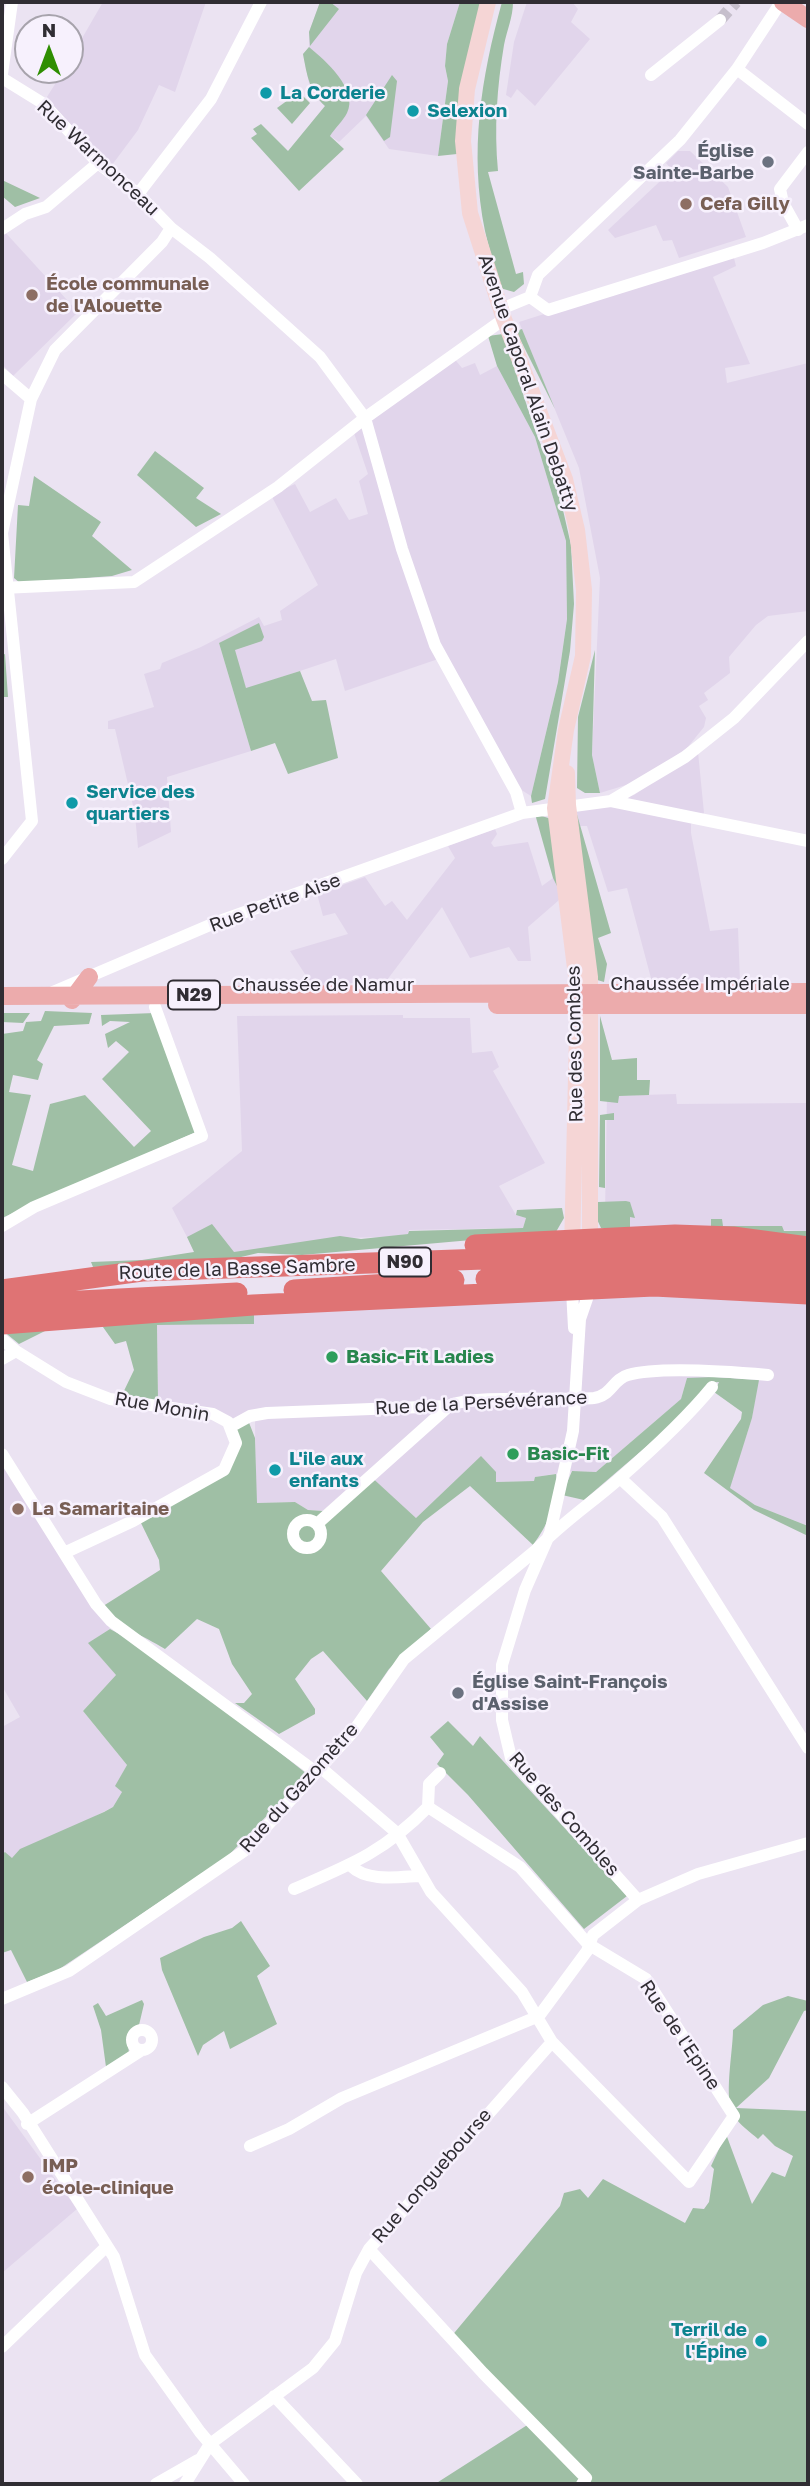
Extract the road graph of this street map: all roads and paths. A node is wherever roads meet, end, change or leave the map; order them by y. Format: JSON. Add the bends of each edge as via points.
{"nodes":[{"id":1,"x":12,"y":2,"type":"edge"},
{"id":2,"x":261,"y":2,"type":"edge"},
{"id":3,"x":488,"y":2,"type":"edge"},
{"id":4,"x":782,"y":2,"type":"edge"},
{"id":5,"x":808,"y":19,"type":"edge"},
{"id":6,"x":720,"y":20,"type":"tunnel mouth"},
{"id":7,"x":737,"y":69,"type":"junction"},
{"id":8,"x":651,"y":75,"type":"dead end"},
{"id":9,"x":2,"y":76,"type":"edge"},
{"id":10,"x":807,"y":122,"type":"edge"},
{"id":11,"x":806,"y":155,"type":"edge"},
{"id":12,"x":98,"y":163,"type":"junction"},
{"id":13,"x":138,"y":194,"type":"junction"},
{"id":14,"x":171,"y":228,"type":"junction"},
{"id":15,"x":803,"y":228,"type":"edge"},
{"id":16,"x":2,"y":229,"type":"edge"},
{"id":17,"x":530,"y":297,"type":"junction"},
{"id":18,"x":502,"y":314,"type":"junction"},
{"id":19,"x":2,"y":374,"type":"edge"},
{"id":20,"x":31,"y":398,"type":"junction"},
{"id":21,"x":365,"y":418,"type":"junction"},
{"id":22,"x":2,"y":533,"type":"edge"},
{"id":23,"x":5,"y":588,"type":"edge"},
{"id":24,"x":808,"y":641,"type":"edge"},
{"id":25,"x":611,"y":801,"type":"junction"},
{"id":26,"x":561,"y":807,"type":"junction"},
{"id":27,"x":515,"y":814,"type":"junction"},
{"id":28,"x":808,"y":841,"type":"edge"},
{"id":29,"x":2,"y":859,"type":"edge"},
{"id":30,"x":89,"y":977,"type":"junction"},
{"id":31,"x":808,"y":992,"type":"edge"},
{"id":32,"x":519,"y":993,"type":"junction"},
{"id":33,"x":43,"y":995,"type":"junction"},
{"id":34,"x":78,"y":995,"type":"junction"},
{"id":35,"x":585,"y":998,"type":"junction"},
{"id":36,"x":9,"y":1001,"type":"edge"},
{"id":37,"x":416,"y":1005,"type":"junction"},
{"id":38,"x":808,"y":1005,"type":"edge"},
{"id":39,"x":155,"y":1007,"type":"junction"},
{"id":40,"x":2,"y":1226,"type":"edge"},
{"id":41,"x":581,"y":1240,"type":"junction"},
{"id":42,"x":808,"y":1247,"type":"edge"},
{"id":43,"x":808,"y":1263,"type":"edge"},
{"id":44,"x":203,"y":1269,"type":"junction"},
{"id":45,"x":2,"y":1275,"type":"edge"},
{"id":46,"x":105,"y":1275,"type":"junction"},
{"id":47,"x":808,"y":1279,"type":"edge"},
{"id":48,"x":2,"y":1290,"type":"edge"},
{"id":49,"x":581,"y":1290,"type":"junction"},
{"id":50,"x":265,"y":1292,"type":"junction"},
{"id":51,"x":808,"y":1294,"type":"edge"},
{"id":52,"x":45,"y":1301,"type":"junction"},
{"id":53,"x":2,"y":1305,"type":"edge"},
{"id":54,"x":187,"y":1310,"type":"junction"},
{"id":55,"x":131,"y":1313,"type":"junction"},
{"id":56,"x":2,"y":1324,"type":"edge"},
{"id":57,"x":2,"y":1339,"type":"edge"},
{"id":58,"x":16,"y":1351,"type":"junction"},
{"id":59,"x":2,"y":1359,"type":"edge"},
{"id":60,"x":768,"y":1376,"type":"dead end"},
{"id":61,"x":712,"y":1387,"type":"dead end"},
{"id":62,"x":577,"y":1399,"type":"junction"},
{"id":63,"x":449,"y":1406,"type":"junction"},
{"id":64,"x":230,"y":1427,"type":"junction"},
{"id":65,"x":2,"y":1454,"type":"edge"},
{"id":66,"x":620,"y":1478,"type":"junction"},
{"id":67,"x":317,"y":1524,"type":"dead end"},
{"id":68,"x":550,"y":1533,"type":"junction"},
{"id":69,"x":64,"y":1553,"type":"junction"},
{"id":70,"x":808,"y":1748,"type":"edge"},
{"id":71,"x":318,"y":1770,"type":"junction"},
{"id":72,"x":440,"y":1773,"type":"dead end"},
{"id":73,"x":428,"y":1807,"type":"junction"},
{"id":74,"x":397,"y":1833,"type":"junction"},
{"id":75,"x":808,"y":1843,"type":"edge"},
{"id":76,"x":351,"y":1866,"type":"junction"},
{"id":77,"x":419,"y":1876,"type":"junction"},
{"id":78,"x":294,"y":1889,"type":"dead end"},
{"id":79,"x":638,"y":1900,"type":"junction"},
{"id":80,"x":588,"y":1944,"type":"junction"},
{"id":81,"x":2,"y":1999,"type":"edge"},
{"id":82,"x":539,"y":2016,"type":"junction"},
{"id":83,"x":552,"y":2042,"type":"junction"},
{"id":84,"x":142,"y":2050,"type":"dead end"},
{"id":85,"x":2,"y":2087,"type":"edge"},
{"id":86,"x":27,"y":2124,"type":"junction"},
{"id":87,"x":250,"y":2146,"type":"dead end"},
{"id":88,"x":107,"y":2246,"type":"junction"},
{"id":89,"x":369,"y":2249,"type":"junction"},
{"id":90,"x":2,"y":2347,"type":"edge"},
{"id":91,"x":274,"y":2396,"type":"junction"},
{"id":92,"x":210,"y":2444,"type":"junction"},
{"id":93,"x":199,"y":2459,"type":"junction"},
{"id":94,"x":156,"y":2484,"type":"edge"},
{"id":95,"x":185,"y":2484,"type":"edge"},
{"id":96,"x":244,"y":2484,"type":"edge"},
{"id":97,"x":357,"y":2484,"type":"edge"},
{"id":98,"x":582,"y":2484,"type":"edge"}],
"edges":[{"from":1,"to":9,"type":"street"},
{"from":2,"to":13,"type":"street","via":[[211,100]]},
{"from":3,"to":18,"type":"main road","name":"Avenue Caporal Alain Debatty","via":[[467,89],[465,177],[470,214]]},
{"from":4,"to":5,"type":"main road"},
{"from":4,"to":7,"type":"street"},
{"from":6,"to":8,"type":"street"},
{"from":7,"to":10,"type":"street"},
{"from":7,"to":17,"type":"street","via":[[680,140],[538,275]]},
{"from":9,"to":12,"type":"street","name":"Rue Warmonceau","via":[[44,104]]},
{"from":11,"to":15,"type":"street","via":[[780,189],[783,204]]},
{"from":12,"to":13,"type":"street","name":"Rue Warmonceau"},
{"from":12,"to":16,"type":"street","via":[[46,207]]},
{"from":13,"to":14,"type":"street","name":"Rue Warmonceau"},
{"from":14,"to":20,"type":"street","name":"Rue Warmonceau","via":[[55,350]]},
{"from":14,"to":21,"type":"street","via":[[320,357]]},
{"from":15,"to":17,"type":"street","via":[[548,310]]},
{"from":17,"to":18,"type":"street"},
{"from":18,"to":21,"type":"street"},
{"from":18,"to":26,"type":"main road","name":"Avenue Caporal Alain Debatty","via":[[565,479],[577,530],[584,590],[583,656],[566,730]]},
{"from":19,"to":20,"type":"street"},
{"from":20,"to":22,"type":"street","name":"Rue Warmonceau"},
{"from":21,"to":23,"type":"street","via":[[278,487],[134,582]]},
{"from":21,"to":27,"type":"street","via":[[435,645],[516,792]]},
{"from":22,"to":23,"type":"street","name":"Rue Warmonceau"},
{"from":23,"to":29,"type":"street","name":"Rue Warmonceau","via":[[32,821]]},
{"from":24,"to":25,"type":"street","via":[[734,718],[685,757]]},
{"from":25,"to":26,"type":"street","name":"Rue Petite Aise"},
{"from":25,"to":28,"type":"street"},
{"from":26,"to":27,"type":"street","name":"Rue Petite Aise"},
{"from":26,"to":35,"type":"main road","name":"Rue des Combles"},
{"from":27,"to":30,"type":"street","name":"Rue Petite Aise","via":[[244,912]]},
{"from":30,"to":33,"type":"street","name":"Rue Petite Aise"},
{"from":30,"to":34,"type":"main road"},
{"from":31,"to":35,"type":"main road","name":"Chaussée Impériale","number":"N29"},
{"from":32,"to":34,"type":"main road","name":"Chaussée de Namur","number":"N29"},
{"from":32,"to":35,"type":"main road","name":"Chaussée de Namur","number":"N29"},
{"from":32,"to":37,"type":"main road","number":"N29","via":[[494,999],[424,1000]]},
{"from":33,"to":34,"type":"main road","name":"Chaussée de Namur","number":"N29"},
{"from":33,"to":36,"type":"main road","name":"Chaussée de Namur","number":"N29"},
{"from":34,"to":36,"type":"main road","name":"Chaussée de Namur","number":"N29","via":[[68,1001]]},
{"from":35,"to":37,"type":"main road","name":"Chaussée de Namur","number":"N29"},
{"from":35,"to":38,"type":"main road","name":"Chaussée Impériale","number":"N29"},
{"from":35,"to":41,"type":"main road","name":"Rue des Combles"},
{"from":36,"to":39,"type":"main road","name":"Chaussée de Namur","number":"N29"},
{"from":37,"to":39,"type":"main road","name":"Chaussée de Namur","number":"N29"},
{"from":39,"to":40,"type":"street","via":[[202,1131],[198,1140],[34,1207]]},
{"from":41,"to":42,"type":"highway","via":[[687,1235]]},
{"from":41,"to":44,"type":"highway","via":[[269,1256]]},
{"from":41,"to":49,"type":"main road","name":"Rue des Combles"},
{"from":43,"to":44,"type":"highway","name":"Route de la Basse Sambre","number":"N90","via":[[734,1254],[656,1253]]},
{"from":44,"to":46,"type":"highway","name":"Route de la Basse Sambre","number":"N90"},
{"from":45,"to":46,"type":"highway","via":[[78,1271]]},
{"from":46,"to":48,"type":"highway","name":"Route de la Basse Sambre","number":"N90"},
{"from":47,"to":50,"type":"highway","name":"Route de la Basse Sambre","number":"N90","via":[[722,1270],[657,1271]]},
{"from":49,"to":51,"type":"highway","via":[[654,1286]]},
{"from":49,"to":54,"type":"highway"},
{"from":49,"to":62,"type":"street","name":"Rue des Combles"},
{"from":50,"to":52,"type":"highway","name":"Route de la Basse Sambre","number":"N90"},
{"from":50,"to":54,"type":"highway"},
{"from":52,"to":53,"type":"highway","name":"Route de la Basse Sambre","number":"N90"},
{"from":52,"to":55,"type":"highway"},
{"from":54,"to":55,"type":"highway"},
{"from":55,"to":56,"type":"highway"},
{"from":57,"to":58,"type":"street","name":"Rue Monin"},
{"from":58,"to":59,"type":"street"},
{"from":58,"to":64,"type":"street","name":"Rue Monin","via":[[66,1382],[110,1399],[213,1414]]},
{"from":60,"to":62,"type":"street","name":"Rue de la Persévérance","via":[[639,1372],[624,1376],[601,1396]]},
{"from":61,"to":66,"type":"street","name":"Rue du Gazomètre","via":[[690,1414]]},
{"from":62,"to":63,"type":"street","name":"Rue de la Persévérance","via":[[460,1399]]},
{"from":62,"to":68,"type":"street","name":"Rue des Combles"},
{"from":63,"to":64,"type":"street","name":"Rue de la Persévérance","via":[[267,1413]]},
{"from":63,"to":67,"type":"street"},
{"from":64,"to":69,"type":"street","name":"Rue Monin","via":[[236,1443],[224,1470]]},
{"from":65,"to":69,"type":"street"},
{"from":66,"to":68,"type":"street","name":"Rue du Gazomètre"},
{"from":66,"to":70,"type":"street","via":[[663,1517]]},
{"from":68,"to":71,"type":"street","name":"Rue du Gazomètre","via":[[535,1551],[404,1658],[353,1732]]},
{"from":68,"to":79,"type":"street","name":"Rue des Combles","via":[[525,1590],[502,1665],[504,1740],[516,1764]]},
{"from":69,"to":71,"type":"street","via":[[111,1621]]},
{"from":71,"to":74,"type":"street"},
{"from":71,"to":81,"type":"street","name":"Rue du Gazomètre","via":[[244,1851],[68,1971]]},
{"from":72,"to":73,"type":"street","via":[[429,1784]]},
{"from":73,"to":74,"type":"street"},
{"from":73,"to":80,"type":"street","name":"Rue de l'Epine","via":[[520,1867]]},
{"from":74,"to":76,"type":"street"},
{"from":74,"to":77,"type":"street"},
{"from":75,"to":79,"type":"street","via":[[698,1874]]},
{"from":76,"to":77,"type":"street","via":[[375,1876]]},
{"from":76,"to":78,"type":"street"},
{"from":77,"to":82,"type":"street"},
{"from":79,"to":80,"type":"street","via":[[600,1927]]},
{"from":80,"to":82,"type":"street"},
{"from":80,"to":83,"type":"street","name":"Rue de l'Epine","via":[[646,1979],[734,2116],[689,2182]]},
{"from":82,"to":83,"type":"street"},
{"from":82,"to":87,"type":"street","via":[[342,2098]]},
{"from":83,"to":89,"type":"street","name":"Rue Longuebourse"},
{"from":84,"to":86,"type":"street"},
{"from":85,"to":86,"type":"street"},
{"from":86,"to":88,"type":"street"},
{"from":88,"to":90,"type":"street"},
{"from":88,"to":92,"type":"street","via":[[145,2355]]},
{"from":89,"to":91,"type":"street","name":"Rue Longuebourse","via":[[356,2273],[335,2341],[313,2368]]},
{"from":89,"to":98,"type":"street","via":[[586,2478]]},
{"from":91,"to":92,"type":"street","name":"Rue Longuebourse"},
{"from":91,"to":97,"type":"street"},
{"from":92,"to":93,"type":"street","name":"Rue Longuebourse"},
{"from":92,"to":96,"type":"street"},
{"from":93,"to":94,"type":"street"},
{"from":93,"to":95,"type":"street","name":"Rue Longuebourse"}]}
